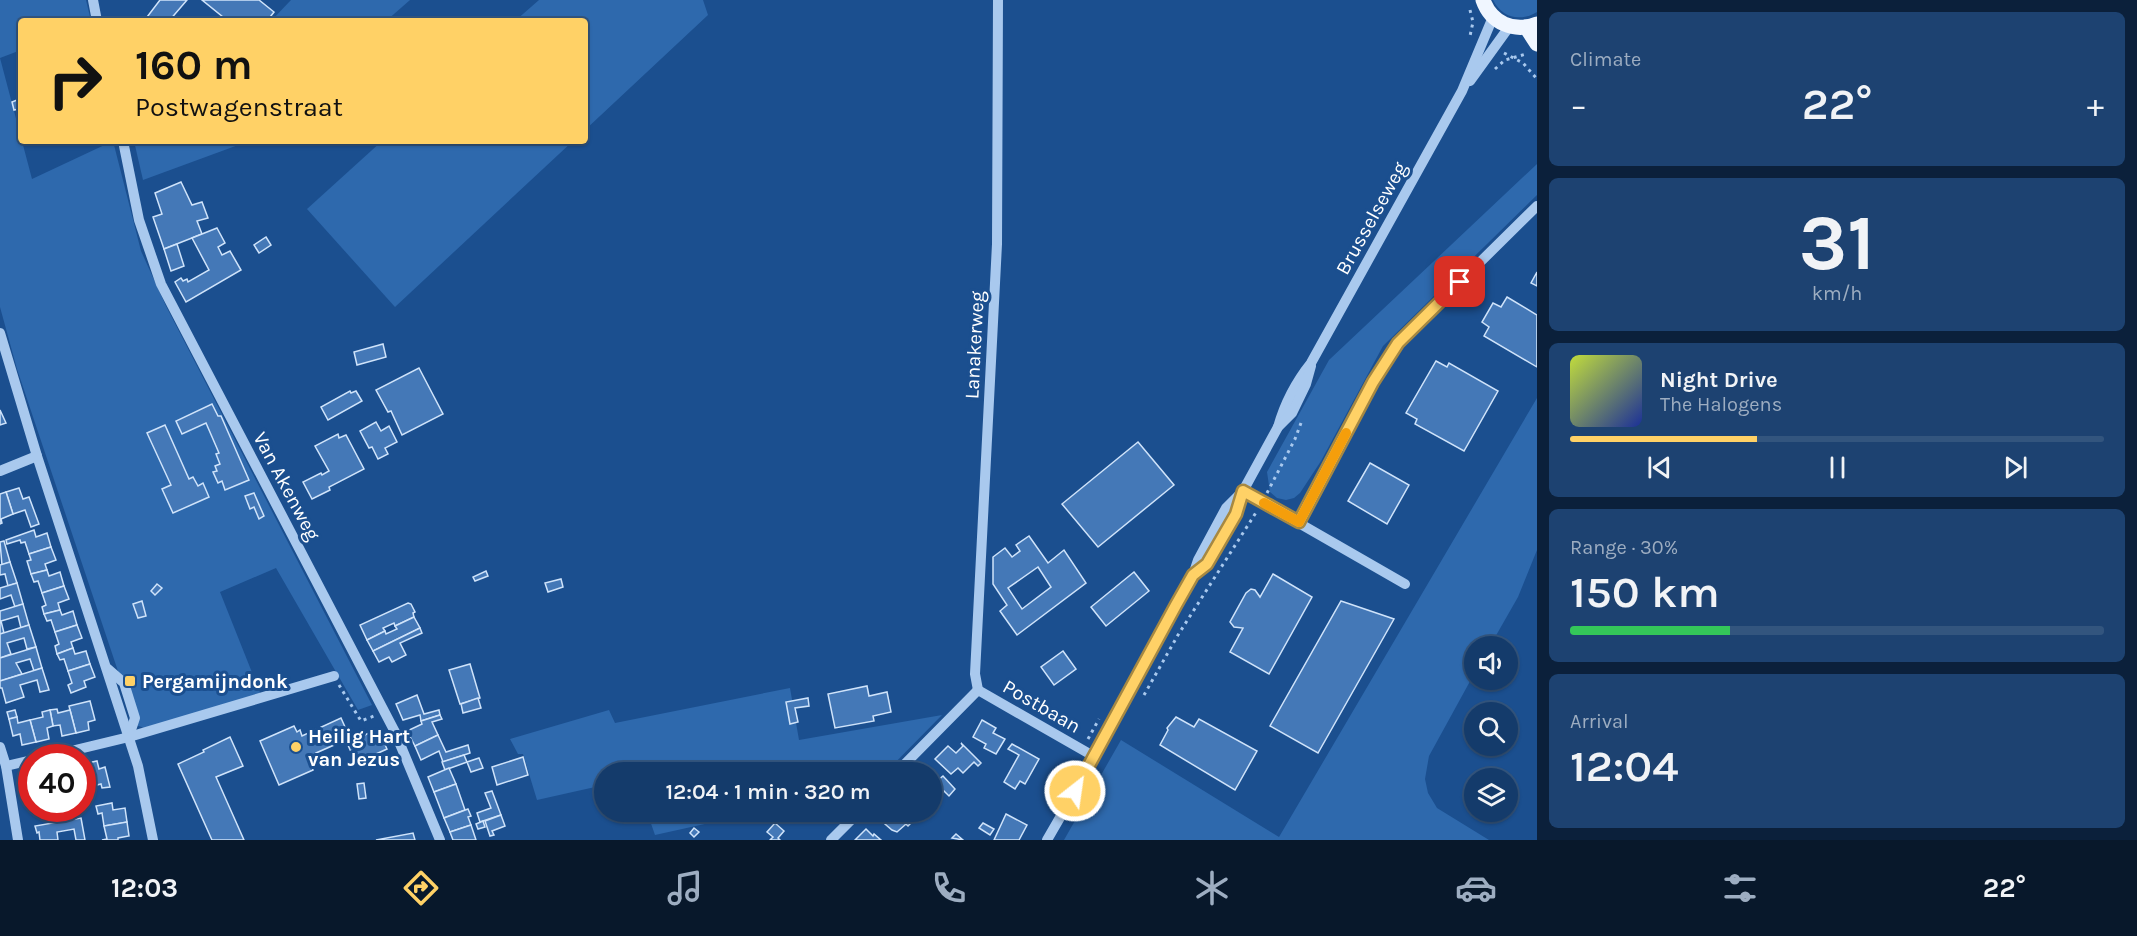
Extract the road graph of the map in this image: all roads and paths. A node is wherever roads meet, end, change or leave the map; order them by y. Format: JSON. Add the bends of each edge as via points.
{"nodes":[{"id":1,"x":93,"y":0,"type":"edge"},
{"id":2,"x":998,"y":0,"type":"edge"},
{"id":3,"x":1476,"y":4,"type":"edge"},
{"id":4,"x":1493,"y":17,"type":"junction"},
{"id":5,"x":96,"y":18,"type":"edge"},
{"id":6,"x":1532,"y":26,"type":"edge"},
{"id":7,"x":1509,"y":27,"type":"junction"},
{"id":8,"x":1471,"y":34,"type":"dead end"},
{"id":9,"x":1537,"y":44,"type":"edge"},
{"id":10,"x":1514,"y":58,"type":"dead end"},
{"id":11,"x":1537,"y":79,"type":"edge"},
{"id":12,"x":1462,"y":91,"type":"junction"},
{"id":13,"x":124,"y":144,"type":"edge"},
{"id":14,"x":1537,"y":206,"type":"edge"},
{"id":15,"x":0,"y":333,"type":"edge"},
{"id":16,"x":37,"y":456,"type":"junction"},
{"id":17,"x":0,"y":471,"type":"edge"},
{"id":18,"x":1243,"y":491,"type":"junction"},
{"id":19,"x":1299,"y":522,"type":"junction"},
{"id":20,"x":1405,"y":584,"type":"dead end"},
{"id":21,"x":334,"y":676,"type":"joint"},
{"id":22,"x":978,"y":690,"type":"junction"},
{"id":23,"x":385,"y":712,"type":"junction"},
{"id":24,"x":129,"y":736,"type":"junction"},
{"id":25,"x":96,"y":744,"type":"edge"},
{"id":26,"x":0,"y":747,"type":"edge"},
{"id":27,"x":1082,"y":749,"type":"junction"},
{"id":28,"x":1095,"y":757,"type":"junction"},
{"id":29,"x":907,"y":762,"type":"edge"},
{"id":30,"x":18,"y":763,"type":"edge"},
{"id":31,"x":6,"y":766,"type":"junction"},
{"id":32,"x":1048,"y":810,"type":"dead end"},
{"id":33,"x":849,"y":822,"type":"edge"},
{"id":34,"x":18,"y":840,"type":"edge"},
{"id":35,"x":153,"y":840,"type":"edge"},
{"id":36,"x":440,"y":840,"type":"edge"},
{"id":37,"x":831,"y":840,"type":"edge"},
{"id":38,"x":1047,"y":840,"type":"edge"}],
"edges":[{"from":1,"to":5,"type":"street"},
{"from":2,"to":22,"type":"street","name":"Lanakerweg","via":[[997,244],[975,674]]},
{"from":3,"to":4,"type":"main road"},
{"from":3,"to":8,"type":"path"},
{"from":4,"to":7,"type":"main road"},
{"from":4,"to":12,"type":"street","name":"Brusselseweg"},
{"from":6,"to":7,"type":"main road"},
{"from":6,"to":9,"type":"main road"},
{"from":7,"to":12,"type":"street","name":"Brusselseweg"},
{"from":10,"to":11,"type":"path"},
{"from":12,"to":18,"type":"street","name":"Brusselseweg","via":[[1311,363],[1292,413],[1278,428]]},
{"from":13,"to":23,"type":"street","name":"Van Akenweg","via":[[140,220],[161,284]]},
{"from":14,"to":19,"type":"street","via":[[1398,343],[1373,382]]},
{"from":15,"to":16,"type":"street"},
{"from":16,"to":17,"type":"street"},
{"from":16,"to":24,"type":"street"},
{"from":18,"to":19,"type":"street"},
{"from":18,"to":28,"type":"street","name":"Brusselseweg","via":[[1226,508]]},
{"from":19,"to":20,"type":"street"},
{"from":21,"to":23,"type":"path","via":[[360,722]]},
{"from":21,"to":24,"type":"street"},
{"from":22,"to":27,"type":"street","name":"Postbaan"},
{"from":22,"to":29,"type":"street","name":"Postbaan"},
{"from":23,"to":36,"type":"street","name":"Van Akenweg"},
{"from":24,"to":25,"type":"street"},
{"from":24,"to":35,"type":"street"},
{"from":26,"to":31,"type":"street"},
{"from":27,"to":28,"type":"street","name":"Postbaan"},
{"from":27,"to":32,"type":"path"},
{"from":28,"to":38,"type":"street","name":"Brusselseweg"},
{"from":30,"to":31,"type":"street"},
{"from":31,"to":34,"type":"street"},
{"from":33,"to":37,"type":"street"}]}
